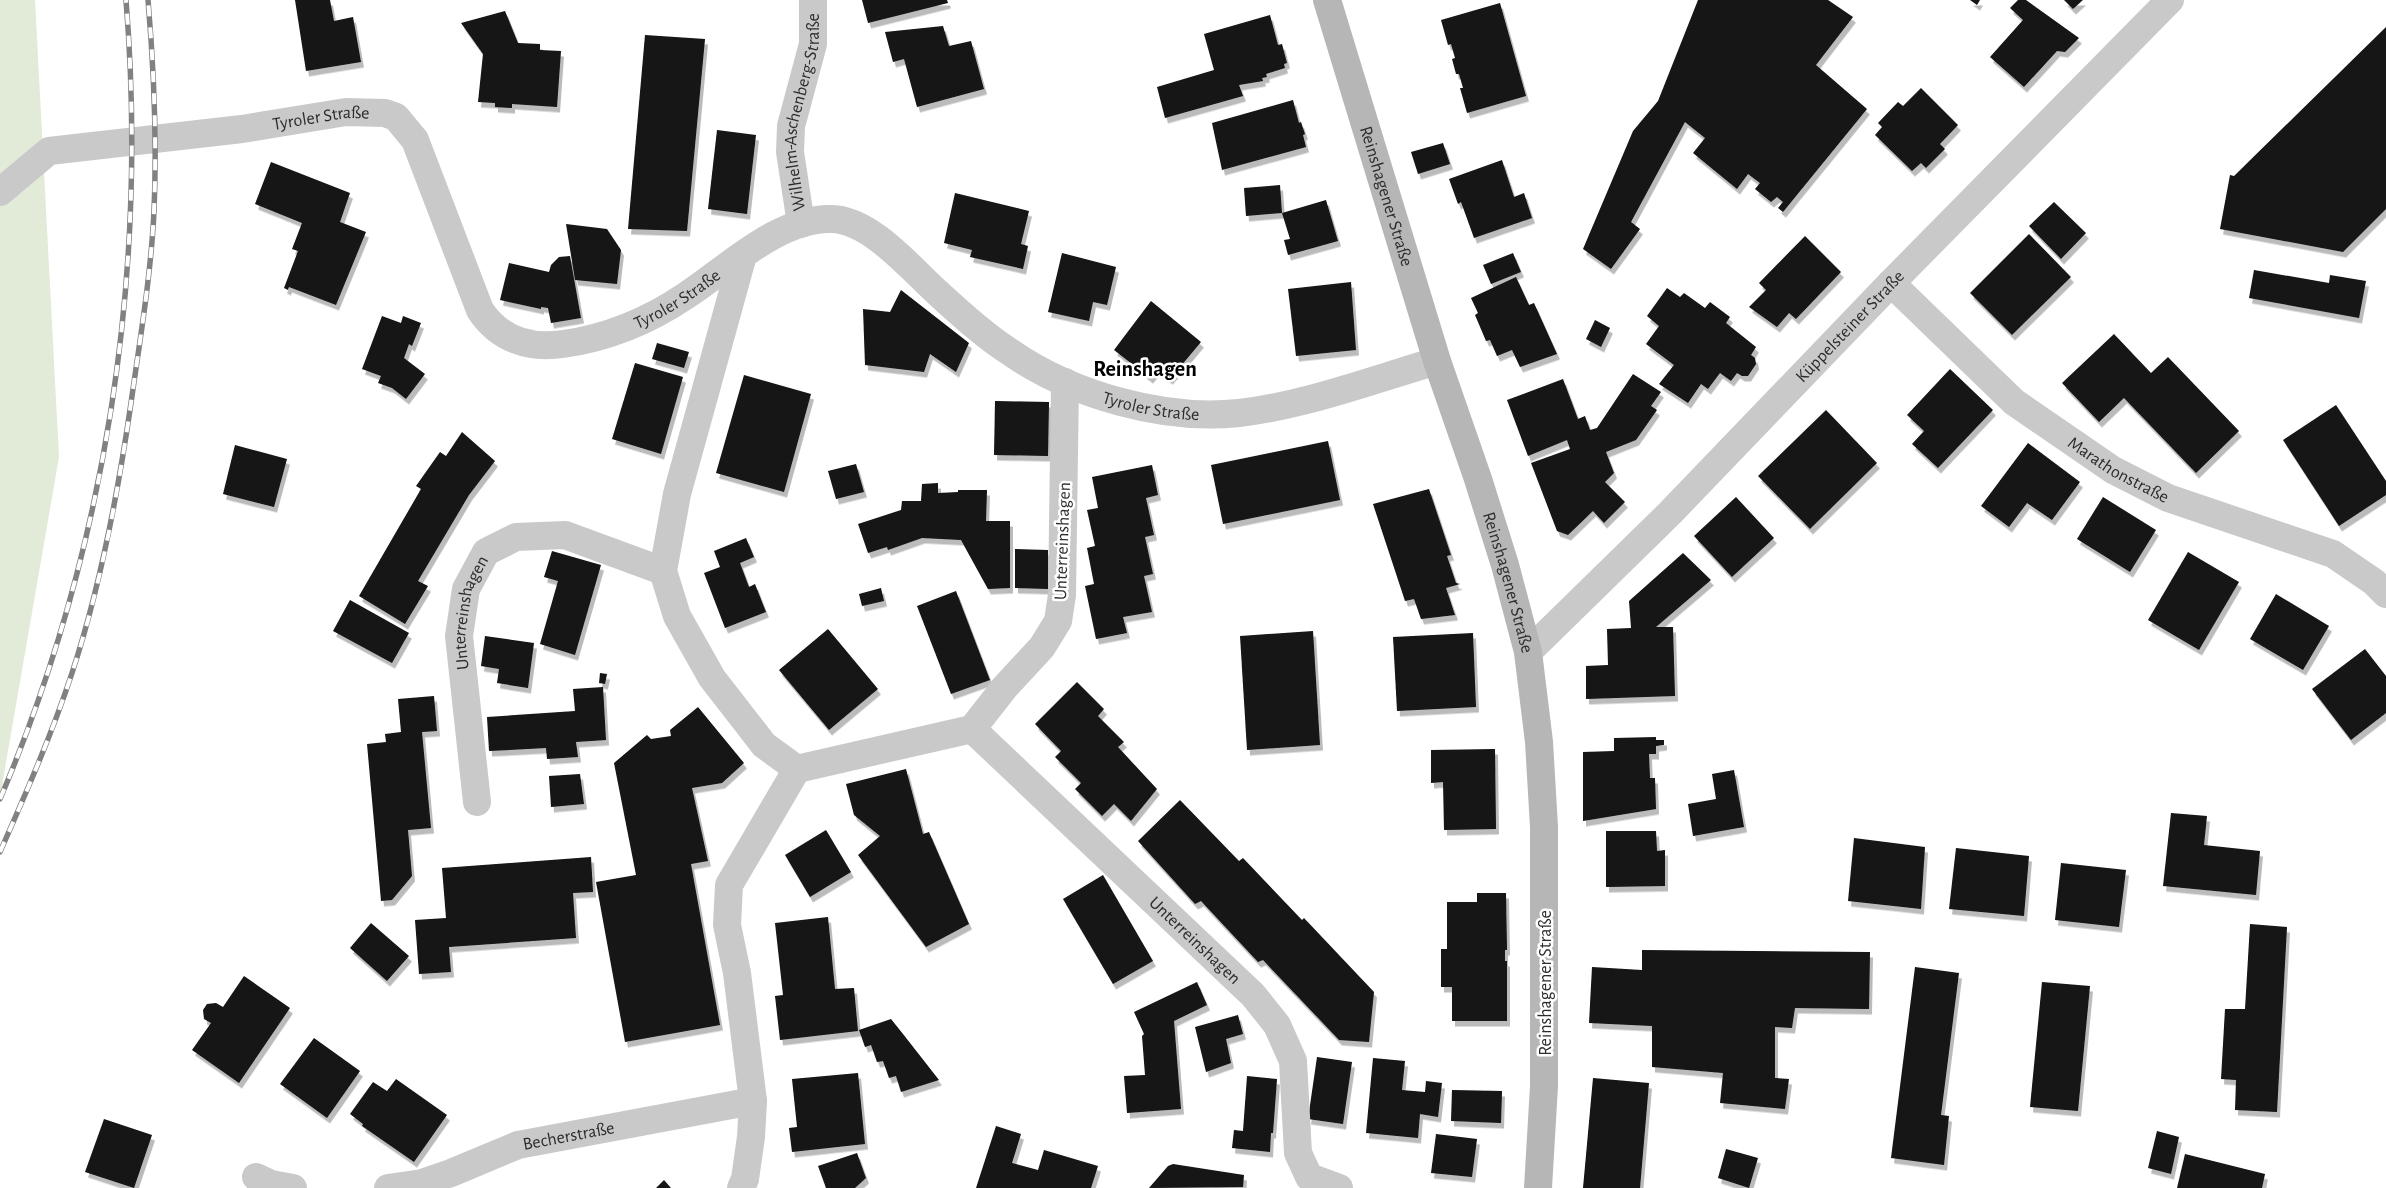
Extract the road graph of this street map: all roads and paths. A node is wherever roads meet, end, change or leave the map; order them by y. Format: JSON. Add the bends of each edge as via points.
{"nodes":[{"id":1,"x":813,"y":0,"type":"edge"},
{"id":2,"x":1327,"y":0,"type":"edge"},
{"id":3,"x":2170,"y":0,"type":"edge"},
{"id":4,"x":0,"y":192,"type":"edge"},
{"id":5,"x":801,"y":224,"type":"junction"},
{"id":6,"x":743,"y":255,"type":"junction"},
{"id":7,"x":1891,"y":283,"type":"junction"},
{"id":8,"x":1437,"y":362,"type":"junction"},
{"id":9,"x":1065,"y":382,"type":"junction"},
{"id":10,"x":664,"y":571,"type":"junction"},
{"id":11,"x":2386,"y":594,"type":"edge"},
{"id":12,"x":1528,"y":652,"type":"junction"},
{"id":13,"x":972,"y":730,"type":"junction"},
{"id":14,"x":797,"y":769,"type":"junction"},
{"id":15,"x":477,"y":802,"type":"dead end"},
{"id":16,"x":753,"y":1101,"type":"junction"},
{"id":17,"x":256,"y":1177,"type":"dead end"},
{"id":18,"x":293,"y":1188,"type":"edge"},
{"id":19,"x":388,"y":1188,"type":"edge"},
{"id":20,"x":741,"y":1188,"type":"edge"},
{"id":21,"x":1339,"y":1188,"type":"edge"},
{"id":22,"x":1538,"y":1188,"type":"edge"}],
"edges":[{"from":1,"to":5,"type":"street","name":"Wilhelm-Aschenberg-Straße","via":[[813,44],[791,126],[790,152]]},
{"from":2,"to":8,"type":"main road","name":"Reinshagener Straße"},
{"from":3,"to":7,"type":"street","name":"Küppelsteiner Straße"},
{"from":4,"to":6,"type":"street","name":"Tyroler Straße","via":[[48,151],[242,129],[346,112],[385,112],[396,117],[415,140],[480,310],[494,329],[510,338],[553,346],[609,334],[652,316],[686,296]]},
{"from":5,"to":6,"type":"street","name":"Tyroler Straße","via":[[772,236]]},
{"from":5,"to":9,"type":"street","name":"Tyroler Straße","via":[[818,219],[836,219],[863,228],[1008,352]]},
{"from":6,"to":10,"type":"street","via":[[677,494]]},
{"from":7,"to":11,"type":"street","name":"Marathonstraße","via":[[2014,402],[2113,470],[2168,498],[2333,554]]},
{"from":7,"to":12,"type":"street","name":"Küppelsteiner Straße","via":[[1670,513]]},
{"from":8,"to":9,"type":"street","name":"Tyroler Straße","via":[[1295,402],[1212,415],[1160,411]]},
{"from":8,"to":12,"type":"main road","name":"Reinshagener Straße","via":[[1480,487]]},
{"from":9,"to":13,"type":"street","name":"Unterreinshagen","via":[[1062,594],[1058,621],[1042,647]]},
{"from":10,"to":14,"type":"street","via":[[677,616],[712,678],[764,745]]},
{"from":10,"to":15,"type":"street","name":"Unterreinshagen","via":[[565,535],[516,536],[486,552],[466,589],[459,636]]},
{"from":12,"to":22,"type":"main road","name":"Reinshagener Straße","via":[[1539,742],[1544,827],[1544,1086]]},
{"from":13,"to":14,"type":"street"},
{"from":13,"to":21,"type":"street","name":"Unterreinshagen","via":[[1253,995],[1277,1025],[1293,1061],[1298,1153],[1309,1177]]},
{"from":14,"to":16,"type":"street","via":[[729,885],[727,925]]},
{"from":16,"to":19,"type":"street","name":"Becherstraße","via":[[518,1145],[430,1181]]},
{"from":16,"to":20,"type":"street","via":[[751,1137]]},
{"from":17,"to":18,"type":"street"}]}
